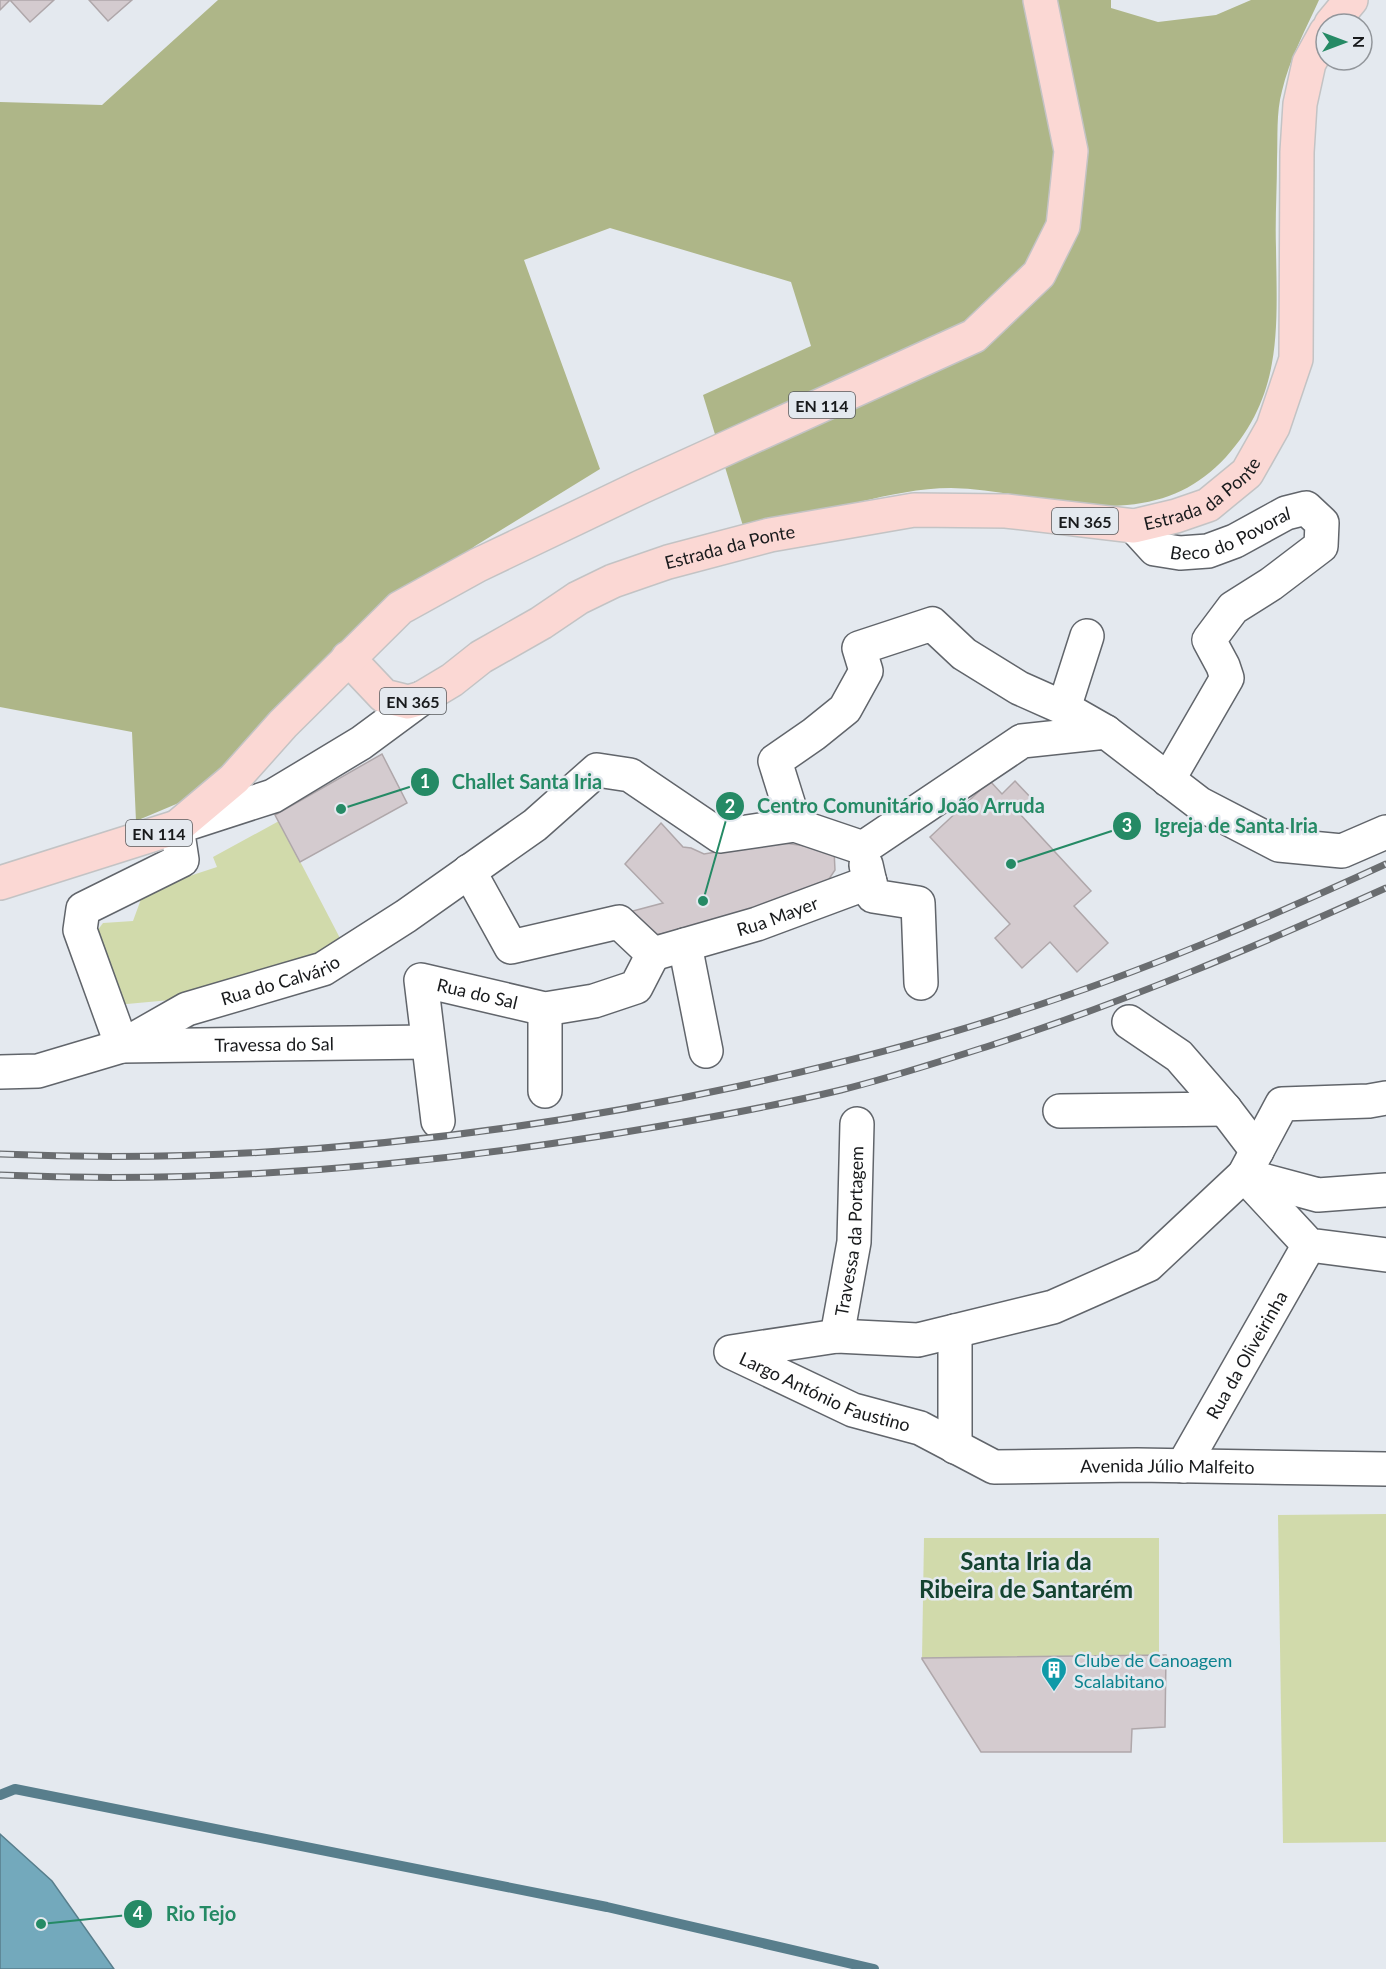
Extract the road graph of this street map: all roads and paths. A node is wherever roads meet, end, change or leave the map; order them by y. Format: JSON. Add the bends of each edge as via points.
{"nodes":[{"id":1,"x":1040,"y":0,"type":"edge"},
{"id":2,"x":1351,"y":0,"type":"edge"},
{"id":3,"x":1341,"y":12,"type":"edge"},
{"id":4,"x":1314,"y":54,"type":"edge"},
{"id":5,"x":1134,"y":526,"type":"junction"},
{"id":6,"x":1087,"y":636,"type":"dead end"},
{"id":7,"x":348,"y":658,"type":"junction"},
{"id":8,"x":422,"y":698,"type":"junction"},
{"id":9,"x":1064,"y":708,"type":"junction"},
{"id":10,"x":1106,"y":732,"type":"junction"},
{"id":11,"x":1168,"y":780,"type":"junction"},
{"id":12,"x":795,"y":825,"type":"junction"},
{"id":13,"x":177,"y":827,"type":"junction"},
{"id":14,"x":1386,"y":832,"type":"edge"},
{"id":15,"x":862,"y":848,"type":"junction"},
{"id":16,"x":469,"y":871,"type":"junction"},
{"id":17,"x":870,"y":882,"type":"junction"},
{"id":18,"x":0,"y":883,"type":"edge"},
{"id":19,"x":685,"y":945,"type":"junction"},
{"id":20,"x":653,"y":954,"type":"junction"},
{"id":21,"x":921,"y":983,"type":"dead end"},
{"id":22,"x":545,"y":1009,"type":"junction"},
{"id":23,"x":1129,"y":1022,"type":"dead end"},
{"id":24,"x":427,"y":1042,"type":"junction"},
{"id":25,"x":122,"y":1046,"type":"junction"},
{"id":26,"x":706,"y":1050,"type":"dead end"},
{"id":27,"x":0,"y":1071,"type":"edge"},
{"id":28,"x":545,"y":1091,"type":"dead end"},
{"id":29,"x":1386,"y":1098,"type":"edge"},
{"id":30,"x":1225,"y":1109,"type":"junction"},
{"id":31,"x":1060,"y":1111,"type":"dead end"},
{"id":32,"x":438,"y":1121,"type":"dead end"},
{"id":33,"x":857,"y":1124,"type":"dead end"},
{"id":34,"x":1250,"y":1163,"type":"junction"},
{"id":35,"x":1386,"y":1190,"type":"edge"},
{"id":36,"x":1309,"y":1245,"type":"junction"},
{"id":37,"x":1386,"y":1255,"type":"edge"},
{"id":38,"x":955,"y":1331,"type":"junction"},
{"id":39,"x":837,"y":1336,"type":"junction"},
{"id":40,"x":955,"y":1447,"type":"junction"},
{"id":41,"x":1183,"y":1466,"type":"junction"},
{"id":42,"x":1386,"y":1469,"type":"edge"}],
"edges":[{"from":1,"to":7,"type":"main road","number":"EN 114","via":[[1071,151],[1063,226],[1040,274],[974,336],[641,487],[478,566],[400,608]]},
{"from":2,"to":3,"type":"main road"},
{"from":4,"to":5,"type":"main road","name":"Estrada da Ponte","number":"EN 365","via":[[1300,104],[1297,152],[1296,359],[1273,427],[1247,473],[1208,505]]},
{"from":5,"to":8,"type":"main road","name":"Estrada da Ponte","number":"EN 365","via":[[1006,511],[914,510],[770,535],[613,581],[482,657]]},
{"from":5,"to":11,"type":"street","name":"Beco do Povoral","via":[[1155,549],[1180,553],[1208,551],[1286,513],[1306,508],[1322,523],[1321,546],[1233,608],[1209,640],[1227,678]]},
{"from":6,"to":9,"type":"street"},
{"from":7,"to":8,"type":"main road","number":"EN 365","via":[[384,696],[408,702]]},
{"from":7,"to":13,"type":"main road","number":"EN 114","via":[[234,779]]},
{"from":8,"to":13,"type":"street","via":[[361,743],[273,796]]},
{"from":9,"to":10,"type":"street"},
{"from":9,"to":12,"type":"street","via":[[1019,688],[964,654],[932,624],[859,648],[866,671],[845,709],[775,762]]},
{"from":10,"to":11,"type":"street"},
{"from":10,"to":15,"type":"street","via":[[1022,741]]},
{"from":11,"to":14,"type":"street","via":[[1200,804],[1279,845],[1342,851]]},
{"from":12,"to":15,"type":"street"},
{"from":12,"to":16,"type":"street","name":"Rua do Calvário","via":[[720,836],[630,775],[597,770],[535,825]]},
{"from":13,"to":18,"type":"main road","number":"EN 114"},
{"from":13,"to":25,"type":"street","via":[[182,860],[83,909],[80,930]]},
{"from":15,"to":17,"type":"street"},
{"from":16,"to":20,"type":"street","via":[[511,947],[619,922]]},
{"from":16,"to":25,"type":"street","name":"Rua do Calvário","via":[[323,969],[187,1009]]},
{"from":17,"to":19,"type":"street","name":"Rua Mayer","via":[[757,924]]},
{"from":17,"to":21,"type":"street","via":[[873,896],[918,903]]},
{"from":19,"to":20,"type":"street","name":"Rua Mayer"},
{"from":19,"to":26,"type":"street"},
{"from":20,"to":22,"type":"street","name":"Rua do Sal","via":[[636,987],[594,1001]]},
{"from":22,"to":24,"type":"street","name":"Rua do Sal","via":[[421,980]]},
{"from":22,"to":28,"type":"street"},
{"from":23,"to":30,"type":"street","via":[[1179,1056]]},
{"from":24,"to":25,"type":"street","name":"Travessa do Sal"},
{"from":24,"to":32,"type":"street","name":"Rua do Sal"},
{"from":25,"to":27,"type":"street","name":"Rua do Calvário","via":[[38,1071]]},
{"from":29,"to":34,"type":"street","name":"Largo António Faustino","via":[[1282,1104]]},
{"from":30,"to":31,"type":"street"},
{"from":30,"to":34,"type":"street"},
{"from":33,"to":39,"type":"street","name":"Travessa da Portagem","via":[[854,1242]]},
{"from":34,"to":35,"type":"street","via":[[1318,1195]]},
{"from":34,"to":36,"type":"street"},
{"from":34,"to":38,"type":"street","name":"Largo António Faustino","via":[[1148,1264],[1053,1307]]},
{"from":36,"to":37,"type":"street"},
{"from":36,"to":41,"type":"street","name":"Rua da Oliveirinha"},
{"from":38,"to":39,"type":"street","name":"Largo António Faustino","via":[[918,1340]]},
{"from":38,"to":40,"type":"street"},
{"from":39,"to":40,"type":"street","name":"Largo António Faustino","via":[[731,1352],[853,1410],[920,1428]]},
{"from":40,"to":41,"type":"street","name":"Avenida Júlio Malfeito","via":[[994,1467]]},
{"from":41,"to":42,"type":"street","name":"Avenida Júlio Malfeito"}]}
